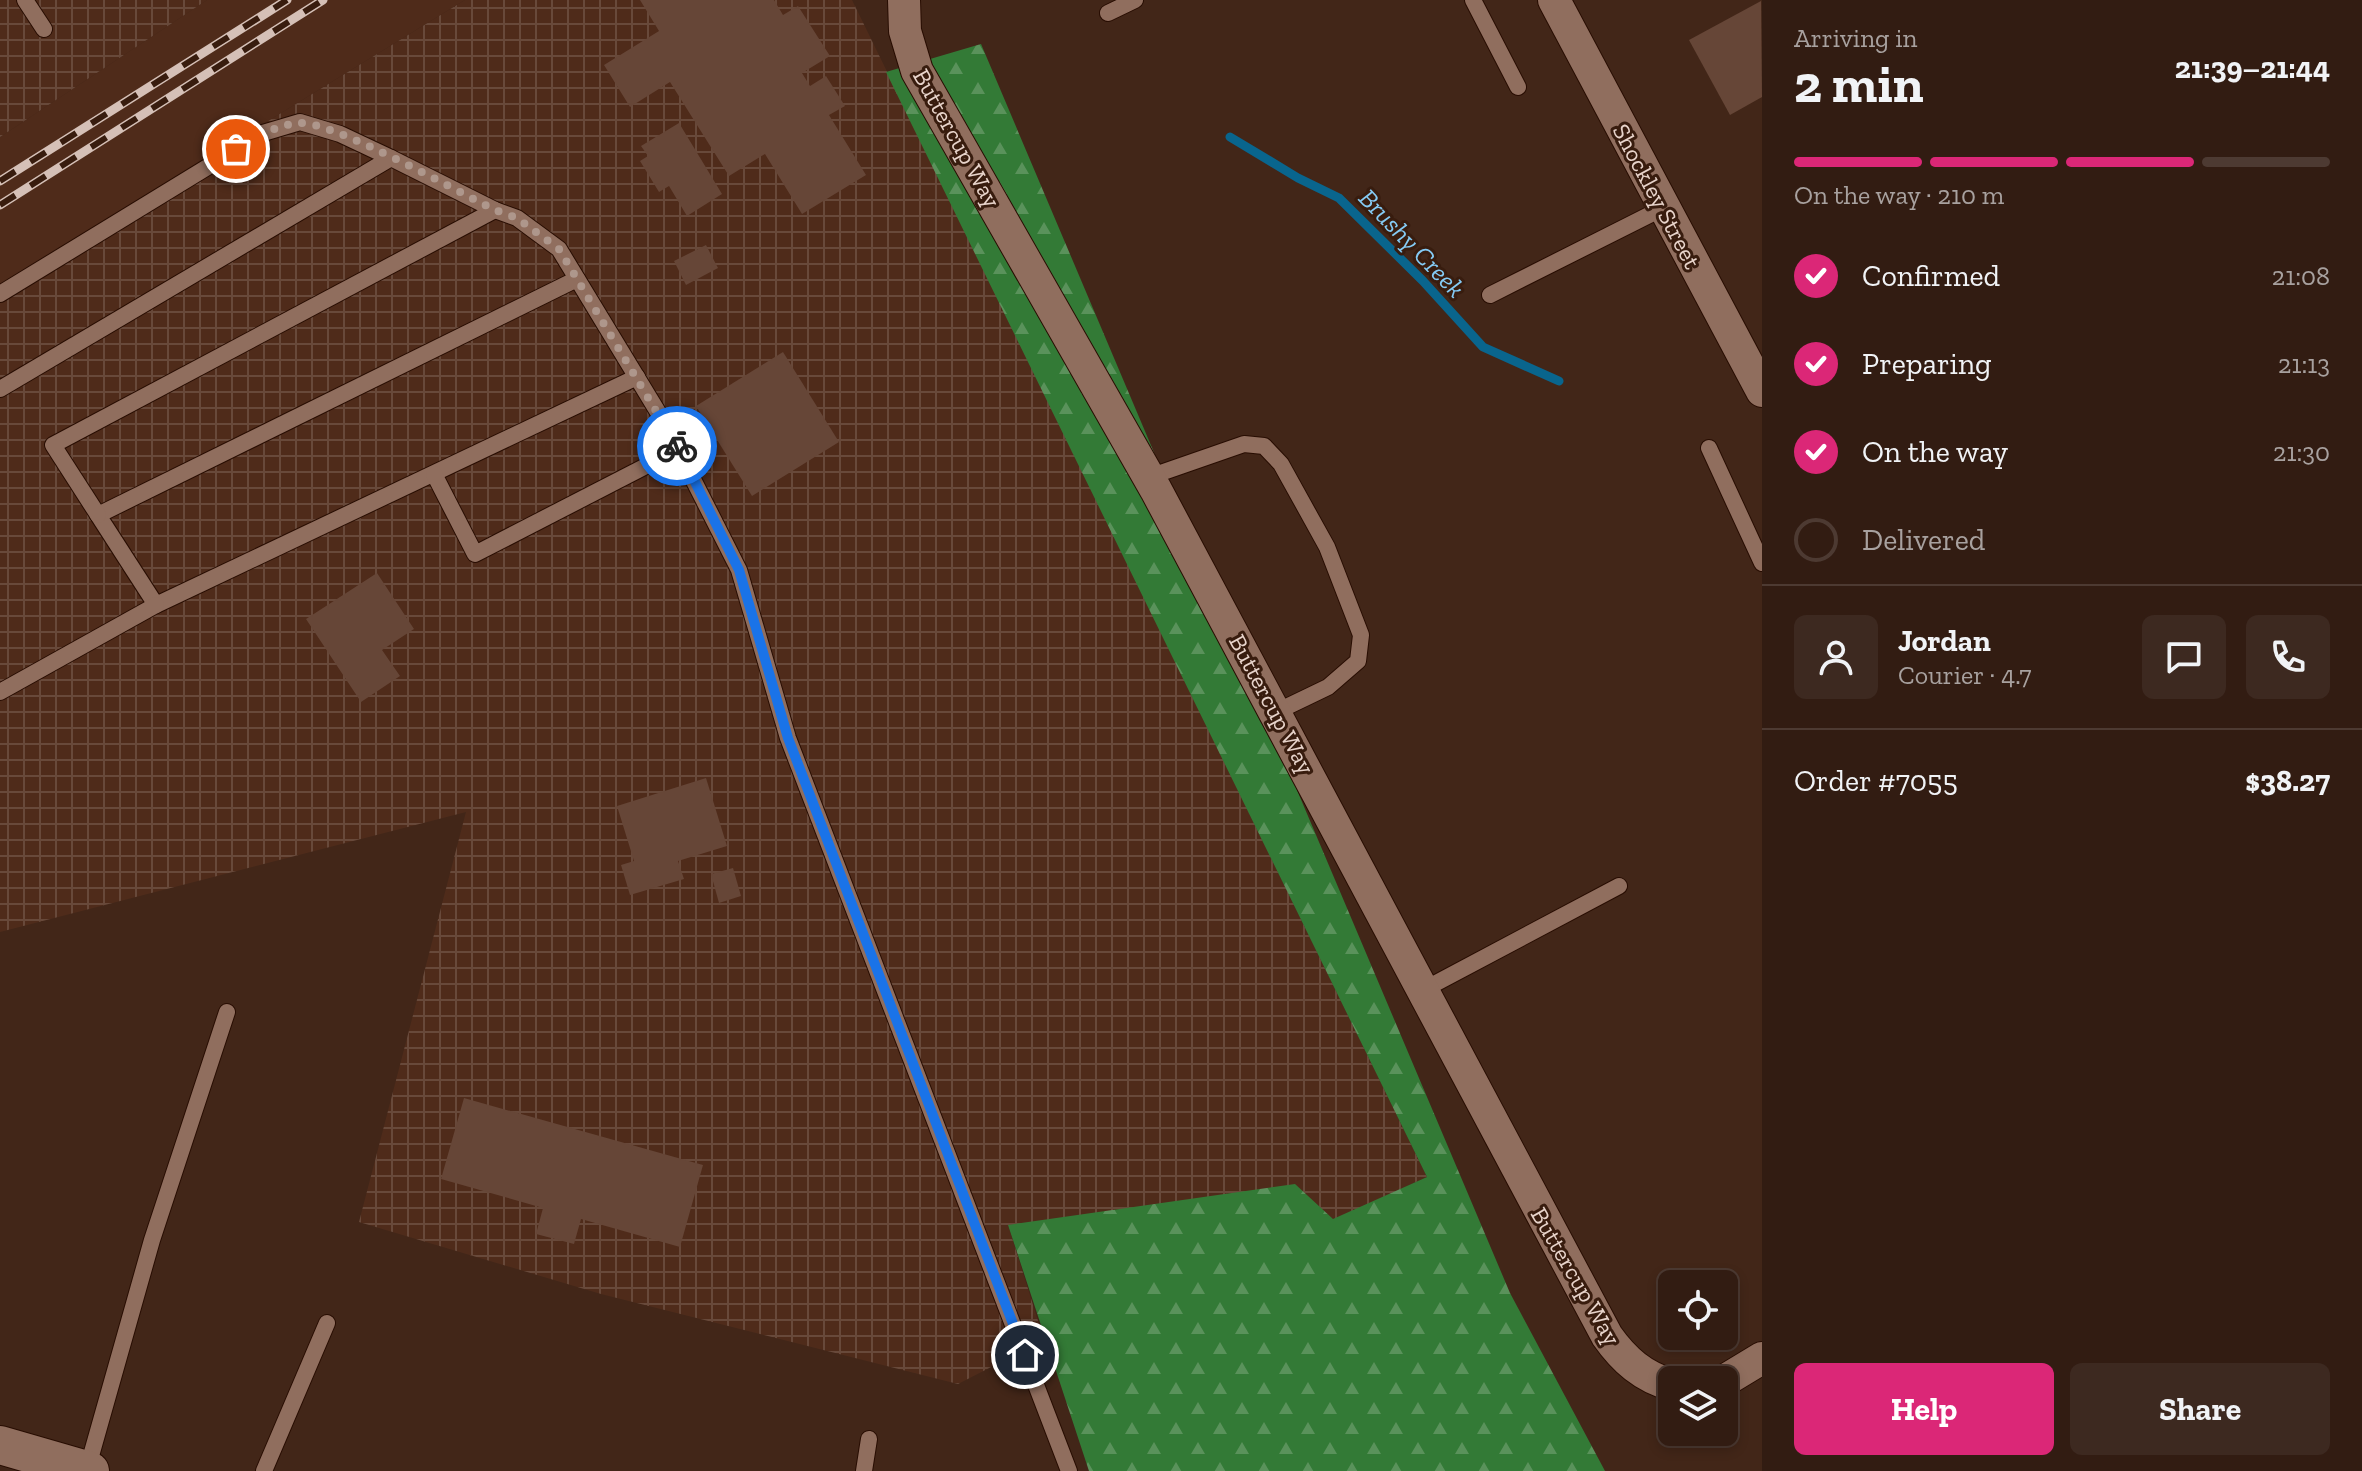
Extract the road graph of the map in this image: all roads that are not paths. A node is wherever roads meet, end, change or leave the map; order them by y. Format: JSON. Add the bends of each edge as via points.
{"nodes":[{"id":1,"x":25,"y":0,"type":"edge"},
{"id":2,"x":904,"y":0,"type":"edge"},
{"id":3,"x":1135,"y":0,"type":"edge"},
{"id":4,"x":1473,"y":0,"type":"edge"},
{"id":5,"x":1554,"y":0,"type":"edge"},
{"id":6,"x":1108,"y":13,"type":"dead end"},
{"id":7,"x":44,"y":29,"type":"dead end"},
{"id":8,"x":1518,"y":87,"type":"dead end"},
{"id":9,"x":391,"y":158,"type":"junction"},
{"id":10,"x":1663,"y":208,"type":"junction"},
{"id":11,"x":495,"y":210,"type":"junction"},
{"id":12,"x":577,"y":279,"type":"junction"},
{"id":13,"x":0,"y":294,"type":"edge"},
{"id":14,"x":1490,"y":295,"type":"dead end"},
{"id":15,"x":637,"y":377,"type":"junction"},
{"id":16,"x":0,"y":389,"type":"edge"},
{"id":17,"x":1762,"y":391,"type":"edge"},
{"id":18,"x":1709,"y":448,"type":"dead end"},
{"id":19,"x":679,"y":449,"type":"junction"},
{"id":20,"x":434,"y":474,"type":"junction"},
{"id":21,"x":1149,"y":477,"type":"junction"},
{"id":22,"x":98,"y":515,"type":"junction"},
{"id":23,"x":1762,"y":563,"type":"edge"},
{"id":24,"x":156,"y":605,"type":"junction"},
{"id":25,"x":0,"y":692,"type":"edge"},
{"id":26,"x":1276,"y":712,"type":"junction"},
{"id":27,"x":1619,"y":886,"type":"dead end"},
{"id":28,"x":1423,"y":990,"type":"junction"},
{"id":29,"x":227,"y":1012,"type":"dead end"},
{"id":30,"x":327,"y":1323,"type":"dead end"},
{"id":31,"x":1762,"y":1358,"type":"edge"},
{"id":32,"x":1738,"y":1373,"type":"edge"},
{"id":33,"x":1658,"y":1379,"type":"edge"},
{"id":34,"x":869,"y":1439,"type":"dead end"},
{"id":35,"x":3,"y":1453,"type":"edge"},
{"id":36,"x":89,"y":1470,"type":"edge"},
{"id":37,"x":264,"y":1471,"type":"edge"},
{"id":38,"x":864,"y":1471,"type":"edge"},
{"id":39,"x":1069,"y":1471,"type":"edge"}],
"edges":[{"from":1,"to":7,"type":"lane"},
{"from":2,"to":21,"type":"street","name":"Buttercup Way","via":[[905,31],[917,71]]},
{"from":3,"to":6,"type":"lane"},
{"from":4,"to":8,"type":"lane"},
{"from":5,"to":10,"type":"street","name":"Shockley Street"},
{"from":9,"to":11,"type":"lane"},
{"from":9,"to":13,"type":"lane","via":[[300,122],[263,133]]},
{"from":9,"to":16,"type":"lane"},
{"from":10,"to":14,"type":"lane"},
{"from":10,"to":17,"type":"street","name":"Shockley Street"},
{"from":11,"to":12,"type":"lane","via":[[517,218],[559,249]]},
{"from":11,"to":22,"type":"lane","via":[[53,445]]},
{"from":12,"to":15,"type":"lane"},
{"from":12,"to":22,"type":"lane"},
{"from":15,"to":19,"type":"lane"},
{"from":15,"to":20,"type":"lane"},
{"from":18,"to":23,"type":"lane"},
{"from":19,"to":20,"type":"lane","via":[[475,554]]},
{"from":19,"to":39,"type":"lane","via":[[739,570],[788,738]]},
{"from":20,"to":24,"type":"lane"},
{"from":21,"to":26,"type":"street","name":"Buttercup Way"},
{"from":21,"to":26,"type":"lane","via":[[1244,444],[1264,446],[1281,464],[1327,547],[1361,635],[1358,661],[1328,687]]},
{"from":22,"to":24,"type":"lane"},
{"from":24,"to":25,"type":"lane"},
{"from":26,"to":28,"type":"street","name":"Buttercup Way"},
{"from":27,"to":28,"type":"lane"},
{"from":28,"to":33,"type":"street","name":"Buttercup Way","via":[[1607,1336],[1639,1371]]},
{"from":29,"to":36,"type":"lane","via":[[152,1240]]},
{"from":30,"to":37,"type":"lane"},
{"from":31,"to":32,"type":"street"},
{"from":34,"to":38,"type":"lane"},
{"from":35,"to":36,"type":"street"}]}
